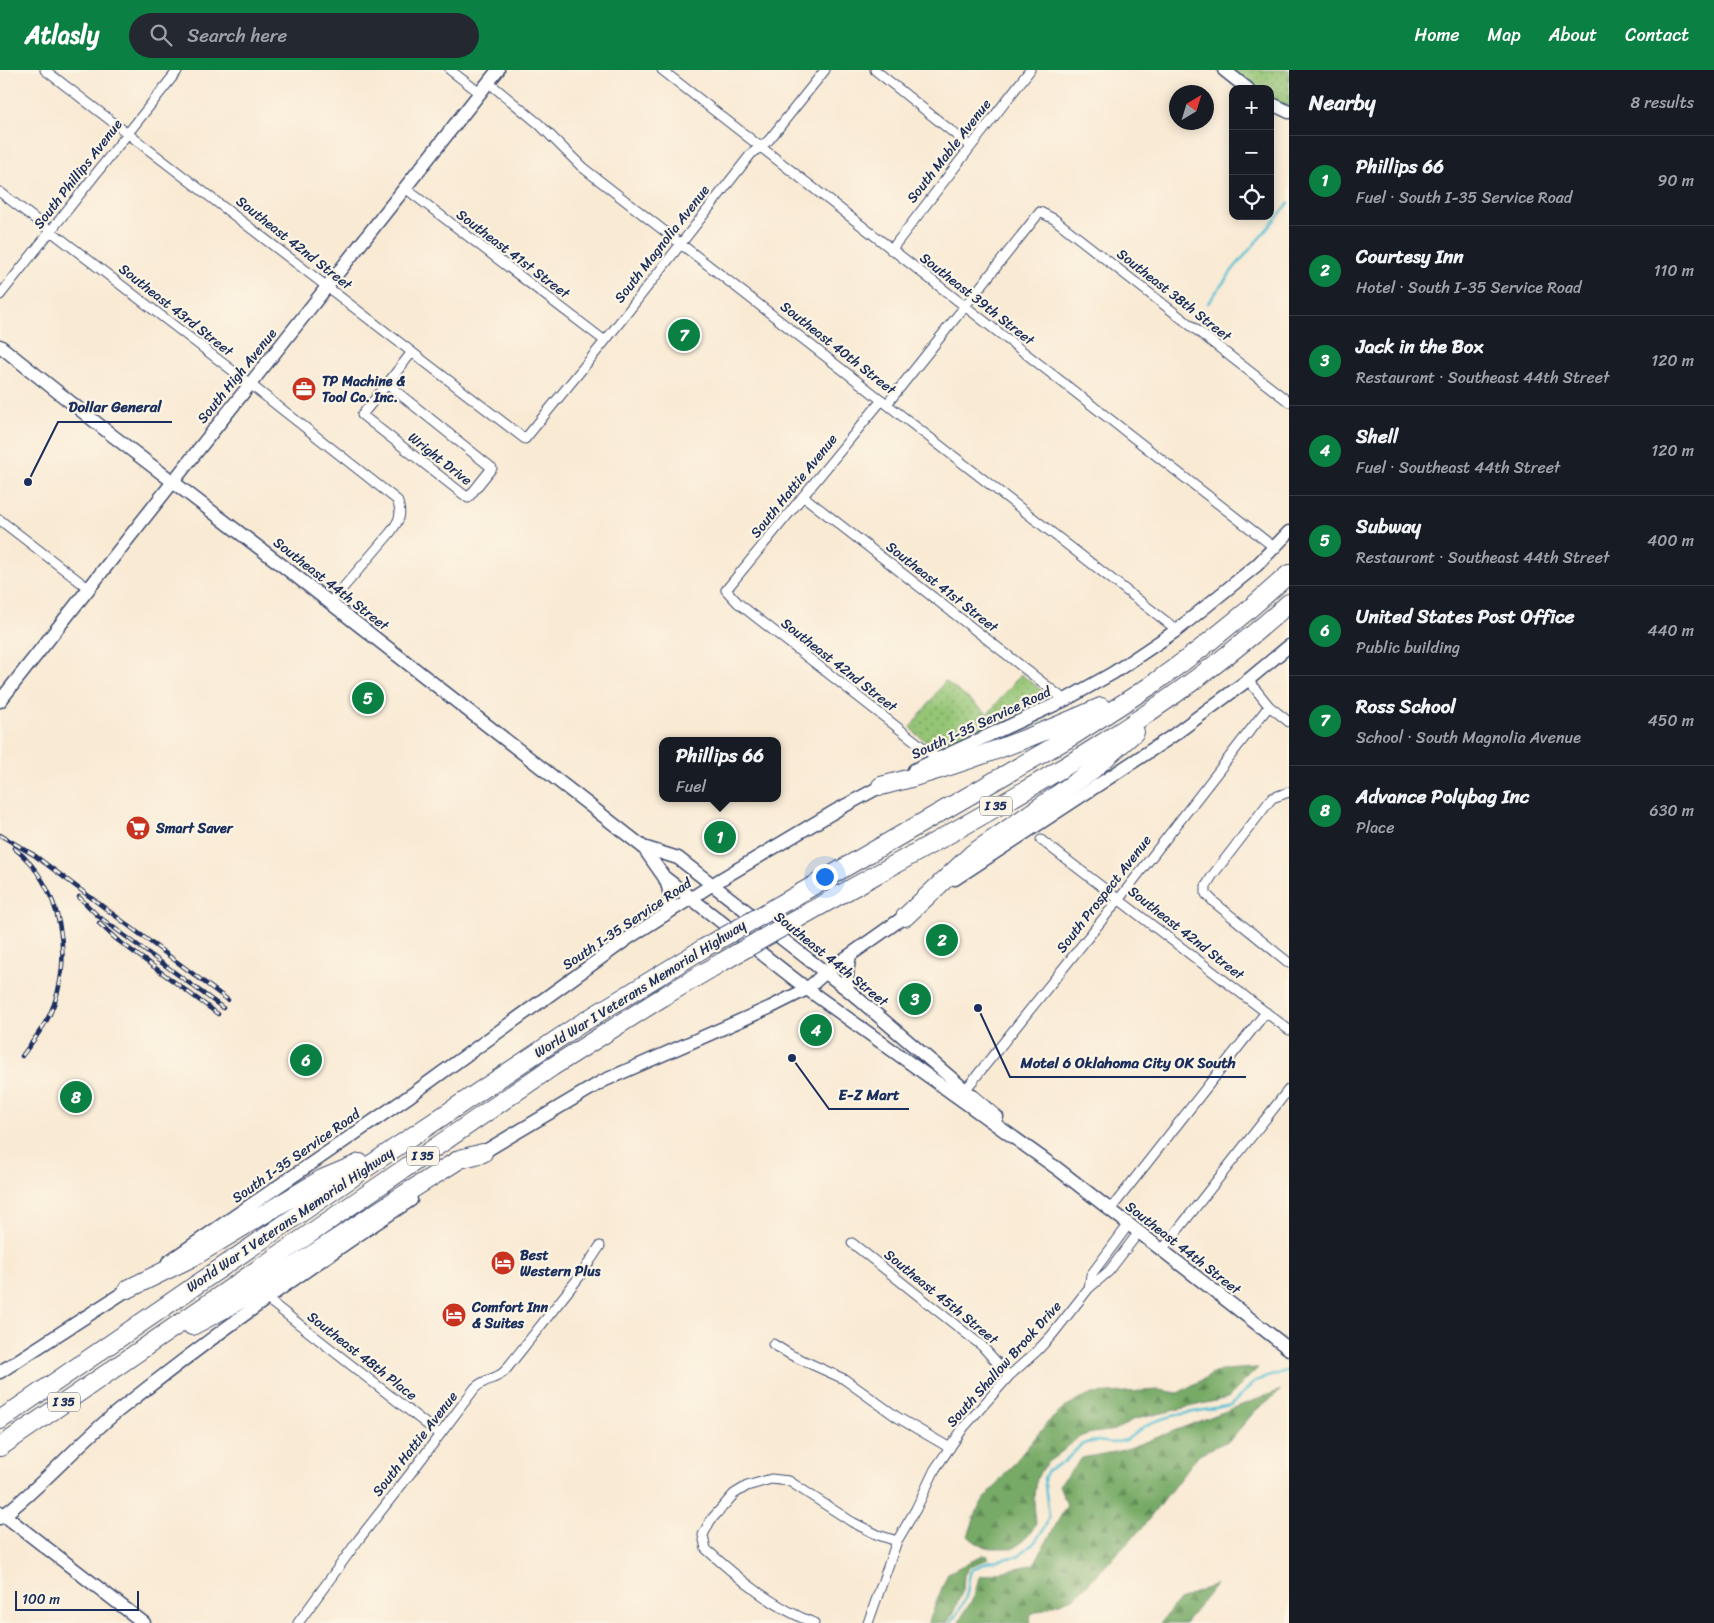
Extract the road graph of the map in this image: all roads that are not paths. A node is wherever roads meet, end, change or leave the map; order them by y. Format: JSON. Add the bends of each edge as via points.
{"nodes":[{"id":1,"x":45,"y":70,"type":"edge"},
{"id":2,"x":178,"y":70,"type":"edge"},
{"id":3,"x":450,"y":70,"type":"edge"},
{"id":4,"x":498,"y":70,"type":"edge"},
{"id":5,"x":662,"y":70,"type":"edge"},
{"id":6,"x":825,"y":70,"type":"edge"},
{"id":7,"x":876,"y":70,"type":"edge"},
{"id":8,"x":1030,"y":70,"type":"edge"},
{"id":9,"x":1224,"y":70,"type":"edge"},
{"id":10,"x":488,"y":82,"type":"junction"},
{"id":11,"x":1243,"y":85,"type":"edge"},
{"id":12,"x":480,"y":93,"type":"junction"},
{"id":13,"x":1274,"y":105,"type":"edge"},
{"id":14,"x":1289,"y":112,"type":"edge"},
{"id":15,"x":128,"y":133,"type":"junction"},
{"id":16,"x":760,"y":146,"type":"junction"},
{"id":17,"x":970,"y":146,"type":"junction"},
{"id":18,"x":405,"y":188,"type":"junction"},
{"id":19,"x":0,"y":192,"type":"edge"},
{"id":20,"x":1040,"y":212,"type":"joint"},
{"id":21,"x":50,"y":231,"type":"junction"},
{"id":22,"x":680,"y":242,"type":"junction"},
{"id":23,"x":891,"y":250,"type":"junction"},
{"id":24,"x":327,"y":287,"type":"junction"},
{"id":25,"x":0,"y":295,"type":"edge"},
{"id":26,"x":964,"y":306,"type":"junction"},
{"id":27,"x":604,"y":341,"type":"junction"},
{"id":28,"x":0,"y":346,"type":"edge"},
{"id":29,"x":412,"y":352,"type":"junction"},
{"id":30,"x":250,"y":384,"type":"junction"},
{"id":31,"x":387,"y":384,"type":"junction"},
{"id":32,"x":884,"y":402,"type":"junction"},
{"id":33,"x":1289,"y":402,"type":"edge"},
{"id":34,"x":525,"y":439,"type":"joint"},
{"id":35,"x":173,"y":481,"type":"junction"},
{"id":36,"x":803,"y":496,"type":"junction"},
{"id":37,"x":0,"y":520,"type":"edge"},
{"id":38,"x":1289,"y":532,"type":"edge"},
{"id":39,"x":1275,"y":548,"type":"junction"},
{"id":40,"x":1289,"y":574,"type":"edge"},
{"id":41,"x":88,"y":588,"type":"junction"},
{"id":42,"x":726,"y":590,"type":"joint"},
{"id":43,"x":330,"y":603,"type":"junction"},
{"id":44,"x":1289,"y":603,"type":"edge"},
{"id":45,"x":1177,"y":630,"type":"junction"},
{"id":46,"x":1289,"y":646,"type":"edge"},
{"id":47,"x":1248,"y":680,"type":"junction"},
{"id":48,"x":1150,"y":686,"type":"junction"},
{"id":49,"x":1184,"y":688,"type":"junction"},
{"id":50,"x":1065,"y":700,"type":"junction"},
{"id":51,"x":0,"y":701,"type":"edge"},
{"id":52,"x":1269,"y":706,"type":"junction"},
{"id":53,"x":1289,"y":722,"type":"edge"},
{"id":54,"x":938,"y":759,"type":"junction"},
{"id":55,"x":881,"y":786,"type":"junction"},
{"id":56,"x":1289,"y":792,"type":"edge"},
{"id":57,"x":1042,"y":840,"type":"dead end"},
{"id":58,"x":643,"y":847,"type":"junction"},
{"id":59,"x":664,"y":877,"type":"junction"},
{"id":60,"x":712,"y":884,"type":"junction"},
{"id":61,"x":690,"y":898,"type":"junction"},
{"id":62,"x":1119,"y":900,"type":"junction"},
{"id":63,"x":666,"y":914,"type":"junction"},
{"id":64,"x":905,"y":917,"type":"junction"},
{"id":65,"x":850,"y":954,"type":"junction"},
{"id":66,"x":1289,"y":963,"type":"edge"},
{"id":67,"x":826,"y":972,"type":"junction"},
{"id":68,"x":806,"y":989,"type":"junction"},
{"id":69,"x":848,"y":990,"type":"junction"},
{"id":70,"x":1266,"y":1012,"type":"junction"},
{"id":71,"x":1287,"y":1025,"type":"edge"},
{"id":72,"x":1289,"y":1089,"type":"edge"},
{"id":73,"x":962,"y":1095,"type":"junction"},
{"id":74,"x":395,"y":1148,"type":"junction"},
{"id":75,"x":482,"y":1153,"type":"junction"},
{"id":76,"x":1110,"y":1210,"type":"junction"},
{"id":77,"x":1128,"y":1224,"type":"junction"},
{"id":78,"x":1139,"y":1232,"type":"junction"},
{"id":79,"x":852,"y":1244,"type":"dead end"},
{"id":80,"x":600,"y":1246,"type":"dead end"},
{"id":81,"x":1162,"y":1250,"type":"junction"},
{"id":82,"x":1089,"y":1288,"type":"junction"},
{"id":83,"x":128,"y":1289,"type":"junction"},
{"id":84,"x":267,"y":1299,"type":"junction"},
{"id":85,"x":773,"y":1344,"type":"dead end"},
{"id":86,"x":1289,"y":1349,"type":"edge"},
{"id":87,"x":129,"y":1358,"type":"junction"},
{"id":88,"x":0,"y":1372,"type":"edge"},
{"id":89,"x":1010,"y":1376,"type":"junction"},
{"id":90,"x":0,"y":1420,"type":"edge"},
{"id":91,"x":439,"y":1434,"type":"junction"},
{"id":92,"x":0,"y":1447,"type":"edge"},
{"id":93,"x":950,"y":1448,"type":"junction"},
{"id":94,"x":1,"y":1515,"type":"edge"},
{"id":95,"x":896,"y":1541,"type":"junction"},
{"id":96,"x":144,"y":1623,"type":"edge"},
{"id":97,"x":298,"y":1623,"type":"edge"},
{"id":98,"x":814,"y":1623,"type":"edge"},
{"id":99,"x":868,"y":1623,"type":"edge"}],
"edges":[{"from":1,"to":15,"type":"street","name":"Southeast 42nd Street"},
{"from":2,"to":15,"type":"street","name":"South Phillips Avenue"},
{"from":3,"to":12,"type":"street"},
{"from":4,"to":10,"type":"main road","name":"South High Avenue"},
{"from":5,"to":16,"type":"street","name":"Southeast 39th Street"},
{"from":6,"to":16,"type":"street","name":"South Magnolia Avenue","via":[[769,140]]},
{"from":7,"to":17,"type":"street"},
{"from":8,"to":17,"type":"street","name":"South Mable Avenue"},
{"from":9,"to":11,"type":"main road"},
{"from":10,"to":12,"type":"main road","name":"South High Avenue"},
{"from":10,"to":22,"type":"street","name":"Southeast 40th Street","via":[[582,167]]},
{"from":12,"to":18,"type":"main road","name":"South High Avenue"},
{"from":13,"to":14,"type":"main road"},
{"from":15,"to":21,"type":"street","name":"South Phillips Avenue"},
{"from":15,"to":24,"type":"street","name":"Southeast 42nd Street"},
{"from":16,"to":22,"type":"street","name":"South Magnolia Avenue"},
{"from":16,"to":23,"type":"street","name":"Southeast 39th Street"},
{"from":17,"to":23,"type":"street","name":"South Mable Avenue"},
{"from":18,"to":24,"type":"main road","name":"South High Avenue"},
{"from":18,"to":27,"type":"street","name":"Southeast 41st Street"},
{"from":19,"to":21,"type":"street","name":"Southeast 43rd Street"},
{"from":20,"to":26,"type":"street","name":"South Hattie Avenue"},
{"from":20,"to":33,"type":"street","name":"Southeast 38th Street","via":[[1054,219]]},
{"from":21,"to":25,"type":"street","name":"South Phillips Avenue"},
{"from":21,"to":30,"type":"street","name":"Southeast 43rd Street"},
{"from":22,"to":27,"type":"street","name":"South Magnolia Avenue"},
{"from":22,"to":32,"type":"street","name":"Southeast 40th Street"},
{"from":23,"to":26,"type":"street","name":"Southeast 39th Street"},
{"from":24,"to":29,"type":"street","name":"Southeast 42nd Street"},
{"from":24,"to":30,"type":"main road","name":"South High Avenue"},
{"from":26,"to":32,"type":"street","name":"South Hattie Avenue"},
{"from":26,"to":39,"type":"street","name":"Southeast 39th Street"},
{"from":27,"to":34,"type":"street","name":"South Magnolia Avenue"},
{"from":28,"to":35,"type":"main road","name":"Southeast 44th Street"},
{"from":29,"to":31,"type":"street","name":"Wright Drive"},
{"from":29,"to":34,"type":"street","name":"Southeast 42nd Street"},
{"from":30,"to":35,"type":"main road","name":"South High Avenue"},
{"from":30,"to":43,"type":"street","name":"Southeast 43rd Street","via":[[382,488],[396,500],[401,510],[390,533]]},
{"from":31,"to":31,"type":"street","name":"Wright Drive","via":[[362,415],[468,498],[492,468]]},
{"from":32,"to":36,"type":"street","name":"South Hattie Avenue"},
{"from":32,"to":45,"type":"street","name":"Southeast 40th Street"},
{"from":35,"to":41,"type":"main road","name":"South High Avenue"},
{"from":35,"to":43,"type":"main road","name":"Southeast 44th Street"},
{"from":36,"to":42,"type":"street","name":"South Hattie Avenue"},
{"from":36,"to":50,"type":"street","name":"Southeast 41st Street"},
{"from":37,"to":41,"type":"street"},
{"from":38,"to":39,"type":"main road","name":"South I-35 Service Road"},
{"from":39,"to":45,"type":"main road","name":"South I-35 Service Road"},
{"from":40,"to":48,"type":"highway","name":"World War I Veterans Memorial Highway","number":"I 35","via":[[1240,617]]},
{"from":41,"to":51,"type":"main road","name":"South High Avenue"},
{"from":42,"to":54,"type":"street","name":"Southeast 42nd Street","via":[[738,603]]},
{"from":43,"to":58,"type":"main road","name":"Southeast 44th Street"},
{"from":44,"to":49,"type":"highway","name":"World War I Veterans Memorial Highway","number":"I 35"},
{"from":45,"to":50,"type":"main road","name":"South I-35 Service Road","via":[[1113,674]]},
{"from":46,"to":47,"type":"main road"},
{"from":47,"to":52,"type":"street"},
{"from":47,"to":64,"type":"main road","via":[[1171,737],[952,880]]},
{"from":48,"to":55,"type":"highway","via":[[1028,739],[930,774]]},
{"from":48,"to":74,"type":"highway","name":"World War I Veterans Memorial Highway","number":"I 35","bridge":true,"via":[[1074,735],[704,948],[577,1026]]},
{"from":49,"to":64,"type":"highway","via":[[1090,772],[972,854]]},
{"from":49,"to":87,"type":"highway","name":"World War I Veterans Memorial Highway","number":"I 35","bridge":true,"via":[[1050,775],[722,962],[552,1066]]},
{"from":50,"to":54,"type":"main road","name":"South I-35 Service Road"},
{"from":52,"to":53,"type":"street"},
{"from":52,"to":62,"type":"street","name":"South Prospect Avenue"},
{"from":54,"to":55,"type":"main road","name":"South I-35 Service Road"},
{"from":55,"to":60,"type":"main road","name":"South I-35 Service Road"},
{"from":56,"to":66,"type":"street","via":[[1272,798],[1206,886],[1206,894],[1214,903]]},
{"from":57,"to":62,"type":"street","name":"Southeast 42nd Street"},
{"from":58,"to":59,"type":"main road","name":"Southeast 44th Street"},
{"from":58,"to":60,"type":"main road","name":"Southeast 44th Street","via":[[678,858]]},
{"from":59,"to":61,"type":"main road","name":"Southeast 44th Street"},
{"from":59,"to":63,"type":"main road","via":[[671,896]]},
{"from":60,"to":61,"type":"main road","name":"South I-35 Service Road"},
{"from":60,"to":67,"type":"main road","name":"Southeast 44th Street"},
{"from":61,"to":63,"type":"main road","name":"South I-35 Service Road"},
{"from":61,"to":68,"type":"main road","name":"Southeast 44th Street"},
{"from":62,"to":70,"type":"street","name":"Southeast 42nd Street"},
{"from":62,"to":73,"type":"street","name":"South Prospect Avenue"},
{"from":63,"to":83,"type":"main road","name":"South I-35 Service Road","via":[[411,1095]]},
{"from":64,"to":65,"type":"main road"},
{"from":65,"to":67,"type":"main road"},
{"from":65,"to":69,"type":"main road"},
{"from":67,"to":68,"type":"main road"},
{"from":67,"to":69,"type":"main road","name":"Southeast 44th Street"},
{"from":68,"to":73,"type":"main road","name":"Southeast 44th Street"},
{"from":68,"to":75,"type":"main road","via":[[603,1081]]},
{"from":69,"to":73,"type":"main road","name":"Southeast 44th Street"},
{"from":70,"to":71,"type":"street","name":"Southeast 42nd Street"},
{"from":70,"to":76,"type":"street"},
{"from":72,"to":81,"type":"street"},
{"from":73,"to":76,"type":"main road","name":"Southeast 44th Street"},
{"from":74,"to":83,"type":"highway","via":[[322,1179],[193,1257]]},
{"from":74,"to":90,"type":"highway","name":"World War I Veterans Memorial Highway","number":"I 35"},
{"from":75,"to":84,"type":"main road"},
{"from":75,"to":87,"type":"highway","via":[[460,1159],[281,1275],[226,1308]]},
{"from":76,"to":77,"type":"main road","name":"Southeast 44th Street"},
{"from":77,"to":78,"type":"main road","name":"Southeast 44th Street"},
{"from":77,"to":82,"type":"street","name":"South Shallow Brook Drive","via":[[1091,1275]]},
{"from":78,"to":81,"type":"main road","name":"Southeast 44th Street"},
{"from":78,"to":82,"type":"street","name":"South Shallow Brook Drive","via":[[1110,1271]]},
{"from":79,"to":89,"type":"street","name":"Southeast 45th Street","via":[[982,1346]]},
{"from":80,"to":91,"type":"street","name":"South Hattie Avenue","via":[[504,1372],[496,1379],[482,1381]]},
{"from":81,"to":86,"type":"main road","name":"Southeast 44th Street"},
{"from":82,"to":89,"type":"street","name":"South Shallow Brook Drive","via":[[1052,1335]]},
{"from":83,"to":88,"type":"main road","name":"South I-35 Service Road"},
{"from":84,"to":91,"type":"street","name":"Southeast 48th Place"},
{"from":84,"to":94,"type":"main road","via":[[117,1412],[34,1490]]},
{"from":85,"to":93,"type":"street","via":[[844,1379],[897,1417]]},
{"from":87,"to":92,"type":"highway","name":"World War I Veterans Memorial Highway","number":"I 35"},
{"from":89,"to":93,"type":"street","name":"South Shallow Brook Drive","via":[[964,1427]]},
{"from":91,"to":97,"type":"street","name":"South Hattie Avenue"},
{"from":93,"to":95,"type":"street","name":"South Shallow Brook Drive"},
{"from":94,"to":96,"type":"main road"},
{"from":95,"to":98,"type":"street","via":[[852,1522],[790,1481],[771,1479],[747,1486],[734,1494],[710,1521],[703,1535],[706,1549],[765,1597]]},
{"from":95,"to":99,"type":"street","name":"South Shallow Brook Drive"}]}
